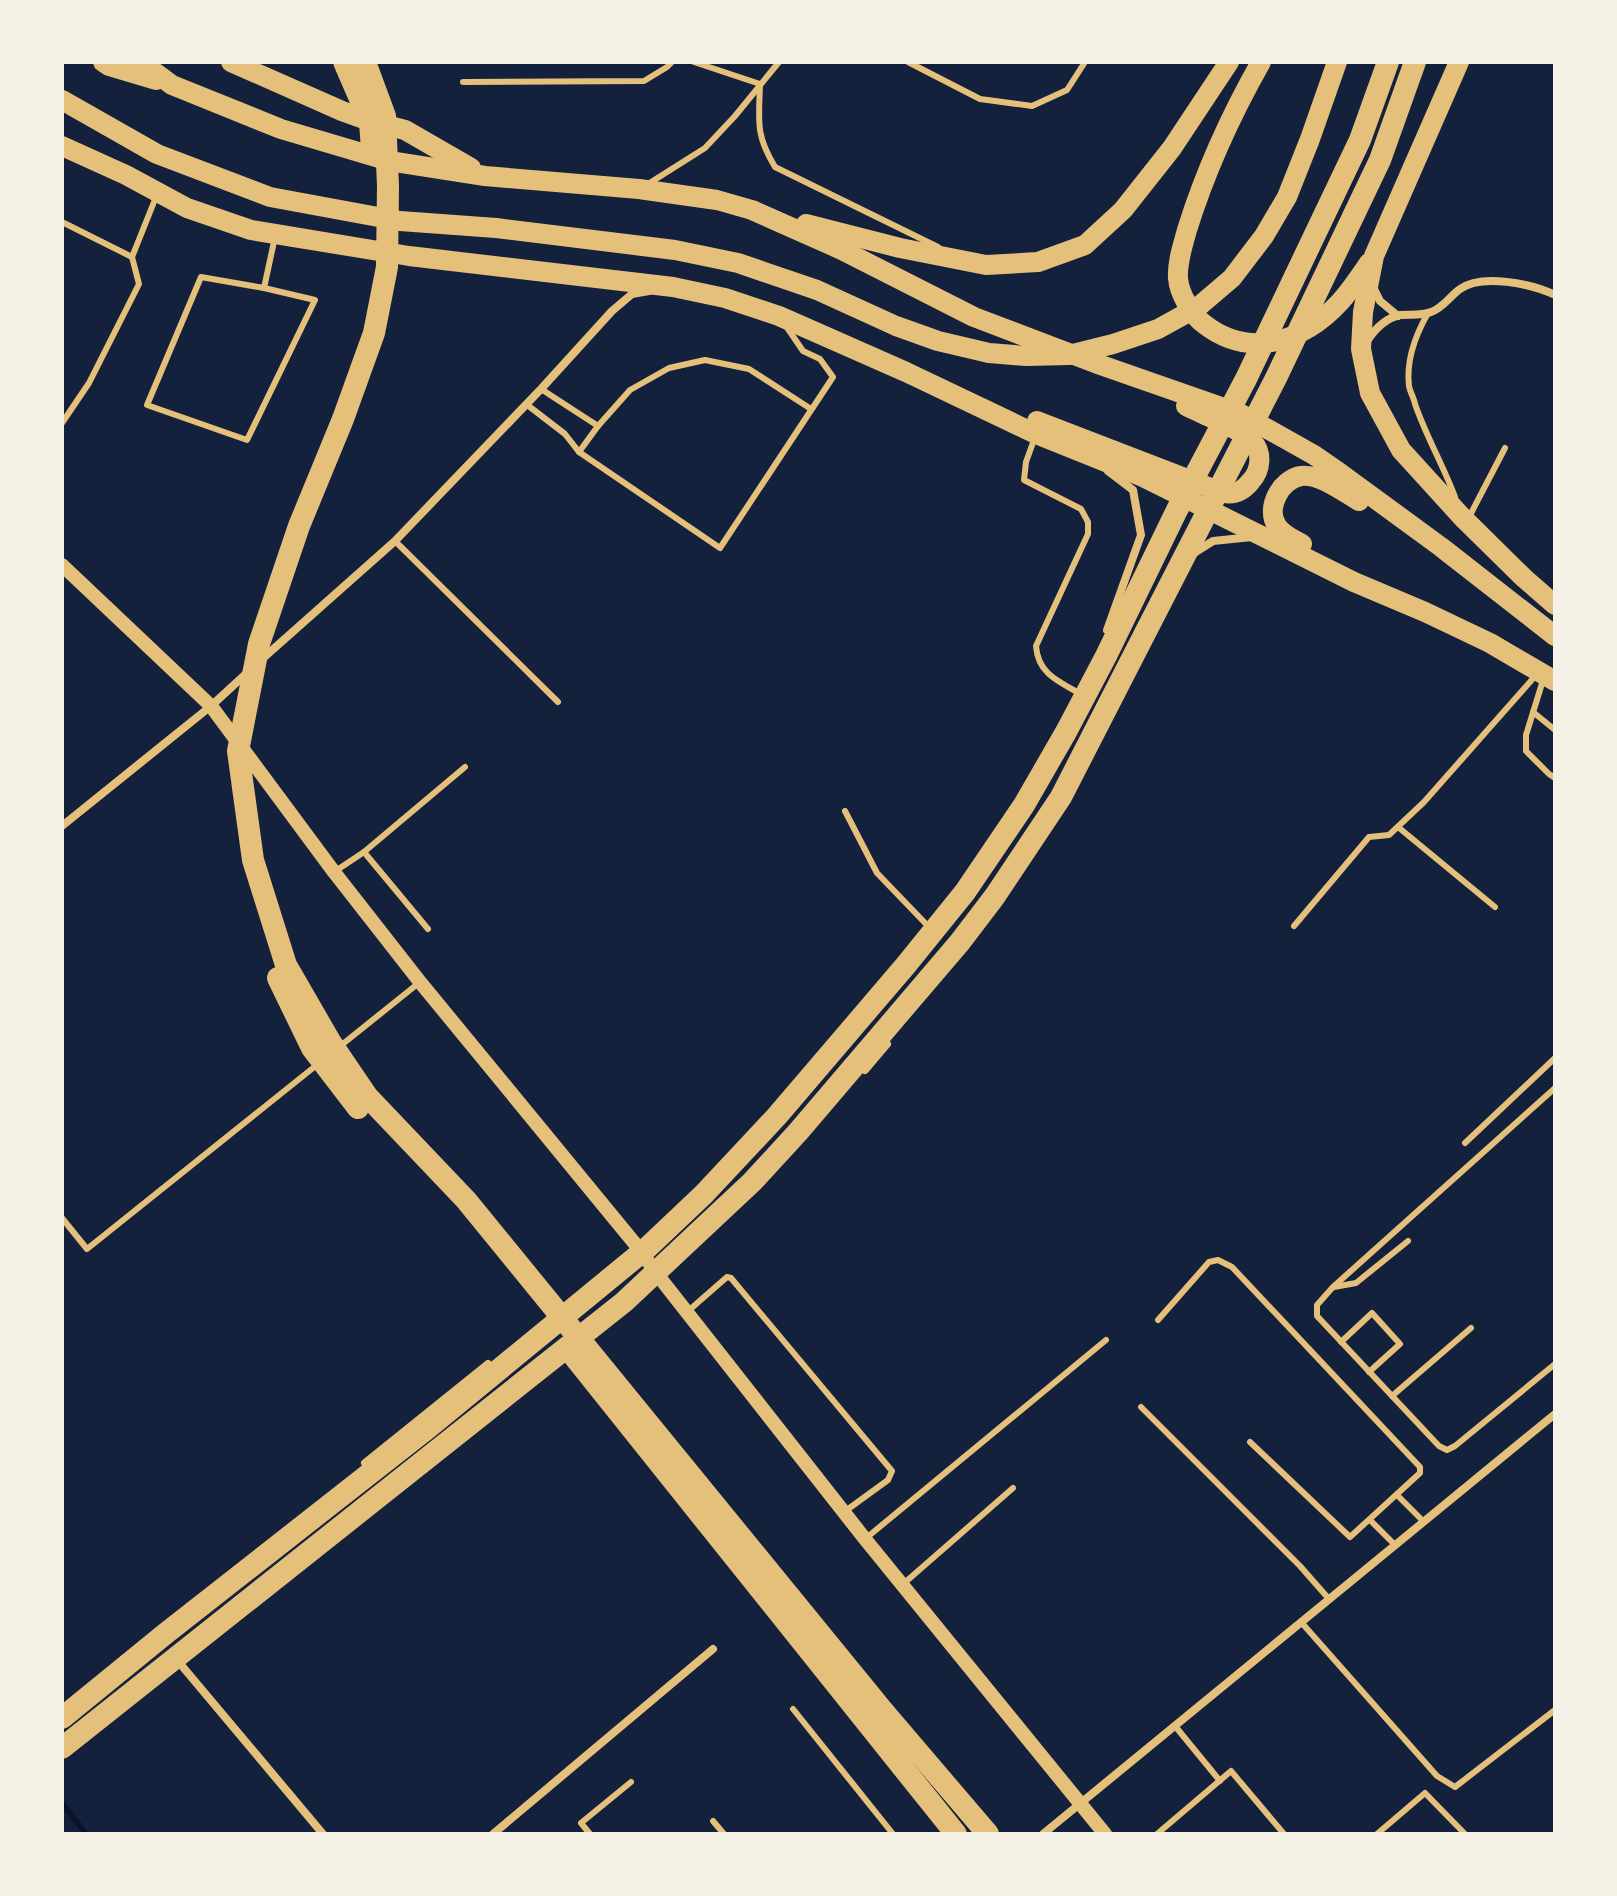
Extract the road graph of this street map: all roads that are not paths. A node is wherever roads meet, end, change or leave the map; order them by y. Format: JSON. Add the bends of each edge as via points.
{"nodes":[{"id":1,"x":103,"y":62,"type":"edge"},
{"id":2,"x":141,"y":62,"type":"edge"},
{"id":3,"x":231,"y":62,"type":"edge"},
{"id":4,"x":344,"y":62,"type":"edge"},
{"id":5,"x":365,"y":62,"type":"edge"},
{"id":6,"x":672,"y":62,"type":"edge"},
{"id":7,"x":694,"y":62,"type":"edge"},
{"id":8,"x":779,"y":62,"type":"edge"},
{"id":9,"x":908,"y":62,"type":"edge"},
{"id":10,"x":1085,"y":62,"type":"edge"},
{"id":11,"x":1229,"y":62,"type":"edge"},
{"id":12,"x":1261,"y":62,"type":"edge"},
{"id":13,"x":1337,"y":62,"type":"edge"},
{"id":14,"x":1388,"y":62,"type":"edge"},
{"id":15,"x":1459,"y":62,"type":"edge"},
{"id":16,"x":1412,"y":72,"type":"edge"},
{"id":17,"x":463,"y":82,"type":"dead end"},
{"id":18,"x":760,"y":84,"type":"junction"},
{"id":19,"x":172,"y":85,"type":"junction"},
{"id":20,"x":62,"y":100,"type":"edge"},
{"id":21,"x":62,"y":146,"type":"edge"},
{"id":22,"x":485,"y":176,"type":"junction"},
{"id":23,"x":639,"y":189,"type":"junction"},
{"id":24,"x":158,"y":192,"type":"junction"},
{"id":25,"x":752,"y":210,"type":"junction"},
{"id":26,"x":62,"y":222,"type":"edge"},
{"id":27,"x":276,"y":233,"type":"junction"},
{"id":28,"x":1374,"y":256,"type":"junction"},
{"id":29,"x":132,"y":257,"type":"junction"},
{"id":30,"x":964,"y":260,"type":"junction"},
{"id":31,"x":1368,"y":278,"type":"junction"},
{"id":32,"x":673,"y":287,"type":"junction"},
{"id":33,"x":264,"y":288,"type":"junction"},
{"id":34,"x":1555,"y":295,"type":"edge"},
{"id":35,"x":1428,"y":313,"type":"junction"},
{"id":36,"x":779,"y":316,"type":"junction"},
{"id":37,"x":1398,"y":316,"type":"junction"},
{"id":38,"x":1361,"y":349,"type":"junction"},
{"id":39,"x":1095,"y":363,"type":"junction"},
{"id":40,"x":906,"y":372,"type":"junction"},
{"id":41,"x":541,"y":389,"type":"junction"},
{"id":42,"x":526,"y":404,"type":"junction"},
{"id":43,"x":811,"y":409,"type":"junction"},
{"id":44,"x":62,"y":423,"type":"edge"},
{"id":45,"x":598,"y":426,"type":"junction"},
{"id":46,"x":1036,"y":434,"type":"junction"},
{"id":47,"x":1505,"y":448,"type":"dead end"},
{"id":48,"x":579,"y":452,"type":"junction"},
{"id":49,"x":1088,"y":456,"type":"junction"},
{"id":50,"x":1465,"y":519,"type":"junction"},
{"id":51,"x":1261,"y":536,"type":"junction"},
{"id":52,"x":395,"y":541,"type":"junction"},
{"id":53,"x":62,"y":565,"type":"edge"},
{"id":54,"x":1466,"y":567,"type":"junction"},
{"id":55,"x":1555,"y":605,"type":"edge"},
{"id":56,"x":1425,"y":612,"type":"junction"},
{"id":57,"x":1555,"y":636,"type":"edge"},
{"id":58,"x":1547,"y":676,"type":"edge"},
{"id":59,"x":1079,"y":693,"type":"junction"},
{"id":60,"x":558,"y":702,"type":"dead end"},
{"id":61,"x":211,"y":706,"type":"junction"},
{"id":62,"x":1533,"y":712,"type":"junction"},
{"id":63,"x":1555,"y":730,"type":"edge"},
{"id":64,"x":465,"y":767,"type":"dead end"},
{"id":65,"x":1555,"y":778,"type":"edge"},
{"id":66,"x":1018,"y":796,"type":"dead end"},
{"id":67,"x":1010,"y":809,"type":"dead end"},
{"id":68,"x":845,"y":811,"type":"dead end"},
{"id":69,"x":62,"y":826,"type":"edge"},
{"id":70,"x":1398,"y":827,"type":"junction"},
{"id":71,"x":364,"y":852,"type":"junction"},
{"id":72,"x":334,"y":872,"type":"junction"},
{"id":73,"x":1495,"y":907,"type":"dead end"},
{"id":74,"x":927,"y":925,"type":"junction"},
{"id":75,"x":1294,"y":926,"type":"dead end"},
{"id":76,"x":428,"y":929,"type":"dead end"},
{"id":77,"x":420,"y":982,"type":"junction"},
{"id":78,"x":915,"y":1009,"type":"dead end"},
{"id":79,"x":896,"y":1034,"type":"dead end"},
{"id":80,"x":1555,"y":1058,"type":"edge"},
{"id":81,"x":855,"y":1081,"type":"dead end"},
{"id":82,"x":1555,"y":1088,"type":"edge"},
{"id":83,"x":835,"y":1104,"type":"dead end"},
{"id":84,"x":1465,"y":1143,"type":"dead end"},
{"id":85,"x":62,"y":1218,"type":"edge"},
{"id":86,"x":1408,"y":1241,"type":"dead end"},
{"id":87,"x":636,"y":1245,"type":"junction"},
{"id":88,"x":660,"y":1278,"type":"junction"},
{"id":89,"x":1333,"y":1287,"type":"junction"},
{"id":90,"x":572,"y":1297,"type":"dead end"},
{"id":91,"x":560,"y":1307,"type":"dead end"},
{"id":92,"x":687,"y":1312,"type":"junction"},
{"id":93,"x":548,"y":1316,"type":"dead end"},
{"id":94,"x":1158,"y":1320,"type":"dead end"},
{"id":95,"x":1471,"y":1328,"type":"dead end"},
{"id":96,"x":1106,"y":1340,"type":"dead end"},
{"id":97,"x":1341,"y":1342,"type":"junction"},
{"id":98,"x":500,"y":1355,"type":"dead end"},
{"id":99,"x":1555,"y":1364,"type":"edge"},
{"id":100,"x":1369,"y":1372,"type":"junction"},
{"id":101,"x":1392,"y":1396,"type":"junction"},
{"id":102,"x":1141,"y":1407,"type":"dead end"},
{"id":103,"x":1554,"y":1418,"type":"edge"},
{"id":104,"x":1250,"y":1442,"type":"dead end"},
{"id":105,"x":356,"y":1470,"type":"dead end"},
{"id":106,"x":1013,"y":1488,"type":"dead end"},
{"id":107,"x":1397,"y":1495,"type":"junction"},
{"id":108,"x":844,"y":1512,"type":"junction"},
{"id":109,"x":1370,"y":1520,"type":"junction"},
{"id":110,"x":1424,"y":1522,"type":"junction"},
{"id":111,"x":865,"y":1539,"type":"junction"},
{"id":112,"x":1395,"y":1545,"type":"junction"},
{"id":113,"x":902,"y":1585,"type":"junction"},
{"id":114,"x":1329,"y":1599,"type":"junction"},
{"id":115,"x":1301,"y":1622,"type":"junction"},
{"id":116,"x":153,"y":1631,"type":"dead end"},
{"id":117,"x":162,"y":1641,"type":"dead end"},
{"id":118,"x":713,"y":1649,"type":"dead end"},
{"id":119,"x":171,"y":1652,"type":"dead end"},
{"id":120,"x":179,"y":1662,"type":"junction"},
{"id":121,"x":108,"y":1668,"type":"dead end"},
{"id":122,"x":62,"y":1706,"type":"edge"},
{"id":123,"x":793,"y":1709,"type":"dead end"},
{"id":124,"x":1555,"y":1710,"type":"edge"},
{"id":125,"x":62,"y":1718,"type":"edge"},
{"id":126,"x":1175,"y":1726,"type":"junction"},
{"id":127,"x":62,"y":1748,"type":"edge"},
{"id":128,"x":62,"y":1757,"type":"edge"},
{"id":129,"x":1220,"y":1781,"type":"junction"},
{"id":130,"x":631,"y":1782,"type":"dead end"},
{"id":131,"x":1080,"y":1804,"type":"junction"},
{"id":132,"x":713,"y":1821,"type":"dead end"},
{"id":133,"x":323,"y":1834,"type":"edge"},
{"id":134,"x":493,"y":1834,"type":"edge"},
{"id":135,"x":590,"y":1834,"type":"edge"},
{"id":136,"x":724,"y":1834,"type":"edge"},
{"id":137,"x":893,"y":1834,"type":"edge"},
{"id":138,"x":956,"y":1834,"type":"edge"},
{"id":139,"x":988,"y":1834,"type":"edge"},
{"id":140,"x":1043,"y":1834,"type":"edge"},
{"id":141,"x":1105,"y":1834,"type":"edge"},
{"id":142,"x":1157,"y":1834,"type":"edge"},
{"id":143,"x":1284,"y":1834,"type":"edge"},
{"id":144,"x":1377,"y":1834,"type":"edge"},
{"id":145,"x":1465,"y":1834,"type":"edge"}],
"edges":[{"from":1,"to":19,"type":"main road"},
{"from":2,"to":19,"type":"main road"},
{"from":3,"to":22,"type":"main road","via":[[354,116],[405,130]]},
{"from":4,"to":138,"type":"highway","via":[[370,122],[374,185],[366,327],[286,525],[247,641],[227,749],[242,864],[273,967],[312,1048],[360,1110],[457,1211]]},
{"from":5,"to":139,"type":"highway","via":[[385,116],[387,267],[374,333],[259,644],[238,751],[253,860],[286,965],[367,1096],[466,1200]]},
{"from":6,"to":17,"type":"lane","via":[[644,81]]},
{"from":7,"to":18,"type":"lane"},
{"from":8,"to":18,"type":"lane"},
{"from":9,"to":10,"type":"lane","via":[[980,99],[1032,106],[1067,90]]},
{"from":11,"to":30,"type":"main road","via":[[1172,148],[1123,210],[1085,245],[1038,262],[986,265]]},
{"from":12,"to":28,"type":"main road","via":[[1197,198],[1177,280],[1186,301],[1197,319],[1222,335],[1257,345],[1283,341],[1322,319]]},
{"from":13,"to":20,"type":"main road","via":[[1287,197],[1232,278],[1198,307],[1158,329],[1069,355],[989,353],[938,341],[817,290],[738,263],[675,250],[400,221],[270,197],[157,154]]},
{"from":14,"to":125,"type":"highway","via":[[1353,154],[1106,656],[1024,805],[965,892],[777,1116],[658,1237],[429,1427]]},
{"from":15,"to":28,"type":"main road"},
{"from":16,"to":127,"type":"highway","via":[[1380,160],[1276,378],[1087,747],[1030,845],[960,942],[752,1182],[624,1302]]},
{"from":18,"to":23,"type":"lane","via":[[705,148]]},
{"from":18,"to":30,"type":"lane","via":[[759,130],[775,167]]},
{"from":19,"to":22,"type":"main road","via":[[281,129],[389,161]]},
{"from":21,"to":24,"type":"main road"},
{"from":22,"to":23,"type":"main road"},
{"from":23,"to":25,"type":"main road"},
{"from":24,"to":27,"type":"main road","via":[[187,208]]},
{"from":24,"to":29,"type":"lane"},
{"from":25,"to":30,"type":"main road"},
{"from":25,"to":39,"type":"main road","via":[[974,317]]},
{"from":26,"to":29,"type":"lane"},
{"from":27,"to":32,"type":"main road","via":[[409,256]]},
{"from":27,"to":33,"type":"lane"},
{"from":28,"to":31,"type":"main road"},
{"from":29,"to":44,"type":"lane","via":[[139,284],[89,383]]},
{"from":31,"to":37,"type":"street","via":[[1380,301]]},
{"from":31,"to":38,"type":"main road"},
{"from":32,"to":36,"type":"main road"},
{"from":32,"to":41,"type":"street","via":[[632,294]]},
{"from":33,"to":33,"type":"lane","via":[[315,300],[247,440],[147,405],[201,277]]},
{"from":34,"to":35,"type":"street","via":[[1486,280],[1461,288]]},
{"from":35,"to":37,"type":"street"},
{"from":35,"to":50,"type":"lane","via":[[1411,355],[1409,386]]},
{"from":36,"to":40,"type":"main road"},
{"from":36,"to":43,"type":"lane","via":[[803,351],[820,359],[833,377]]},
{"from":37,"to":38,"type":"street","via":[[1376,328]]},
{"from":38,"to":50,"type":"main road","via":[[1370,393],[1401,450]]},
{"from":39,"to":40,"type":"main road","via":[[1252,441],[1260,456],[1251,481],[1238,492],[1224,493]]},
{"from":39,"to":54,"type":"main road","via":[[1241,414],[1314,455]]},
{"from":40,"to":46,"type":"main road"},
{"from":41,"to":42,"type":"street"},
{"from":41,"to":45,"type":"lane"},
{"from":42,"to":48,"type":"lane"},
{"from":42,"to":52,"type":"street"},
{"from":43,"to":45,"type":"lane","via":[[749,369],[705,360],[669,368],[630,390]]},
{"from":43,"to":48,"type":"lane","via":[[720,548]]},
{"from":45,"to":48,"type":"lane"},
{"from":46,"to":49,"type":"main road"},
{"from":46,"to":59,"type":"lane","via":[[1024,480],[1081,509],[1088,522],[1088,534],[1036,646],[1048,675]]},
{"from":47,"to":50,"type":"lane"},
{"from":49,"to":51,"type":"main road","via":[[1143,477]]},
{"from":49,"to":59,"type":"street","via":[[1133,490],[1141,535]]},
{"from":50,"to":55,"type":"main road"},
{"from":51,"to":56,"type":"main road"},
{"from":51,"to":78,"type":"street","via":[[1213,541],[1191,555],[1085,766],[1028,861]]},
{"from":52,"to":60,"type":"lane"},
{"from":52,"to":61,"type":"street"},
{"from":53,"to":61,"type":"street"},
{"from":54,"to":56,"type":"main road","via":[[1328,483],[1303,476],[1284,485],[1272,511],[1279,528]]},
{"from":54,"to":57,"type":"main road"},
{"from":56,"to":58,"type":"main road"},
{"from":58,"to":62,"type":"lane"},
{"from":58,"to":70,"type":"lane"},
{"from":59,"to":66,"type":"street"},
{"from":61,"to":69,"type":"street"},
{"from":61,"to":72,"type":"street"},
{"from":62,"to":63,"type":"lane"},
{"from":62,"to":65,"type":"lane","via":[[1526,751]]},
{"from":64,"to":71,"type":"lane"},
{"from":67,"to":74,"type":"street"},
{"from":68,"to":74,"type":"lane","via":[[877,873]]},
{"from":70,"to":73,"type":"lane"},
{"from":70,"to":75,"type":"lane","via":[[1389,835],[1369,837]]},
{"from":71,"to":72,"type":"lane"},
{"from":71,"to":76,"type":"lane"},
{"from":72,"to":77,"type":"street"},
{"from":74,"to":87,"type":"street","via":[[741,1147]]},
{"from":77,"to":85,"type":"lane","via":[[87,1249]]},
{"from":77,"to":87,"type":"street"},
{"from":79,"to":81,"type":"street"},
{"from":80,"to":84,"type":"lane"},
{"from":82,"to":89,"type":"lane"},
{"from":83,"to":88,"type":"street","via":[[735,1210]]},
{"from":86,"to":89,"type":"lane","via":[[1356,1283]]},
{"from":87,"to":88,"type":"street"},
{"from":87,"to":90,"type":"street"},
{"from":88,"to":92,"type":"street"},
{"from":88,"to":120,"type":"street"},
{"from":89,"to":97,"type":"lane","via":[[1317,1305],[1317,1316]]},
{"from":91,"to":93,"type":"street"},
{"from":92,"to":108,"type":"street"},
{"from":92,"to":108,"type":"lane","via":[[731,1278],[892,1471],[888,1480]]},
{"from":94,"to":107,"type":"lane","via":[[1209,1262],[1232,1267],[1420,1467]]},
{"from":95,"to":101,"type":"lane"},
{"from":96,"to":111,"type":"lane"},
{"from":97,"to":100,"type":"lane"},
{"from":97,"to":100,"type":"lane","via":[[1372,1313],[1400,1344]]},
{"from":98,"to":105,"type":"street"},
{"from":99,"to":101,"type":"lane","via":[[1447,1450]]},
{"from":100,"to":101,"type":"lane"},
{"from":102,"to":114,"type":"lane"},
{"from":103,"to":110,"type":"street"},
{"from":104,"to":109,"type":"lane","via":[[1348,1536]]},
{"from":106,"to":113,"type":"lane"},
{"from":107,"to":109,"type":"lane"},
{"from":107,"to":110,"type":"lane"},
{"from":108,"to":111,"type":"street"},
{"from":109,"to":112,"type":"lane"},
{"from":110,"to":112,"type":"street"},
{"from":111,"to":113,"type":"street"},
{"from":112,"to":114,"type":"street"},
{"from":113,"to":131,"type":"street"},
{"from":114,"to":115,"type":"street"},
{"from":115,"to":124,"type":"lane","via":[[1437,1776],[1455,1787]]},
{"from":115,"to":126,"type":"street"},
{"from":116,"to":117,"type":"street"},
{"from":118,"to":134,"type":"street"},
{"from":119,"to":120,"type":"street"},
{"from":120,"to":128,"type":"street"},
{"from":120,"to":133,"type":"street"},
{"from":121,"to":122,"type":"street"},
{"from":123,"to":137,"type":"lane"},
{"from":126,"to":129,"type":"lane"},
{"from":126,"to":131,"type":"street"},
{"from":129,"to":142,"type":"lane"},
{"from":129,"to":143,"type":"lane","via":[[1231,1771]]},
{"from":130,"to":135,"type":"lane","via":[[581,1823]]},
{"from":131,"to":140,"type":"street"},
{"from":131,"to":141,"type":"street"},
{"from":132,"to":136,"type":"lane"},
{"from":144,"to":145,"type":"lane","via":[[1425,1793]]}]}
